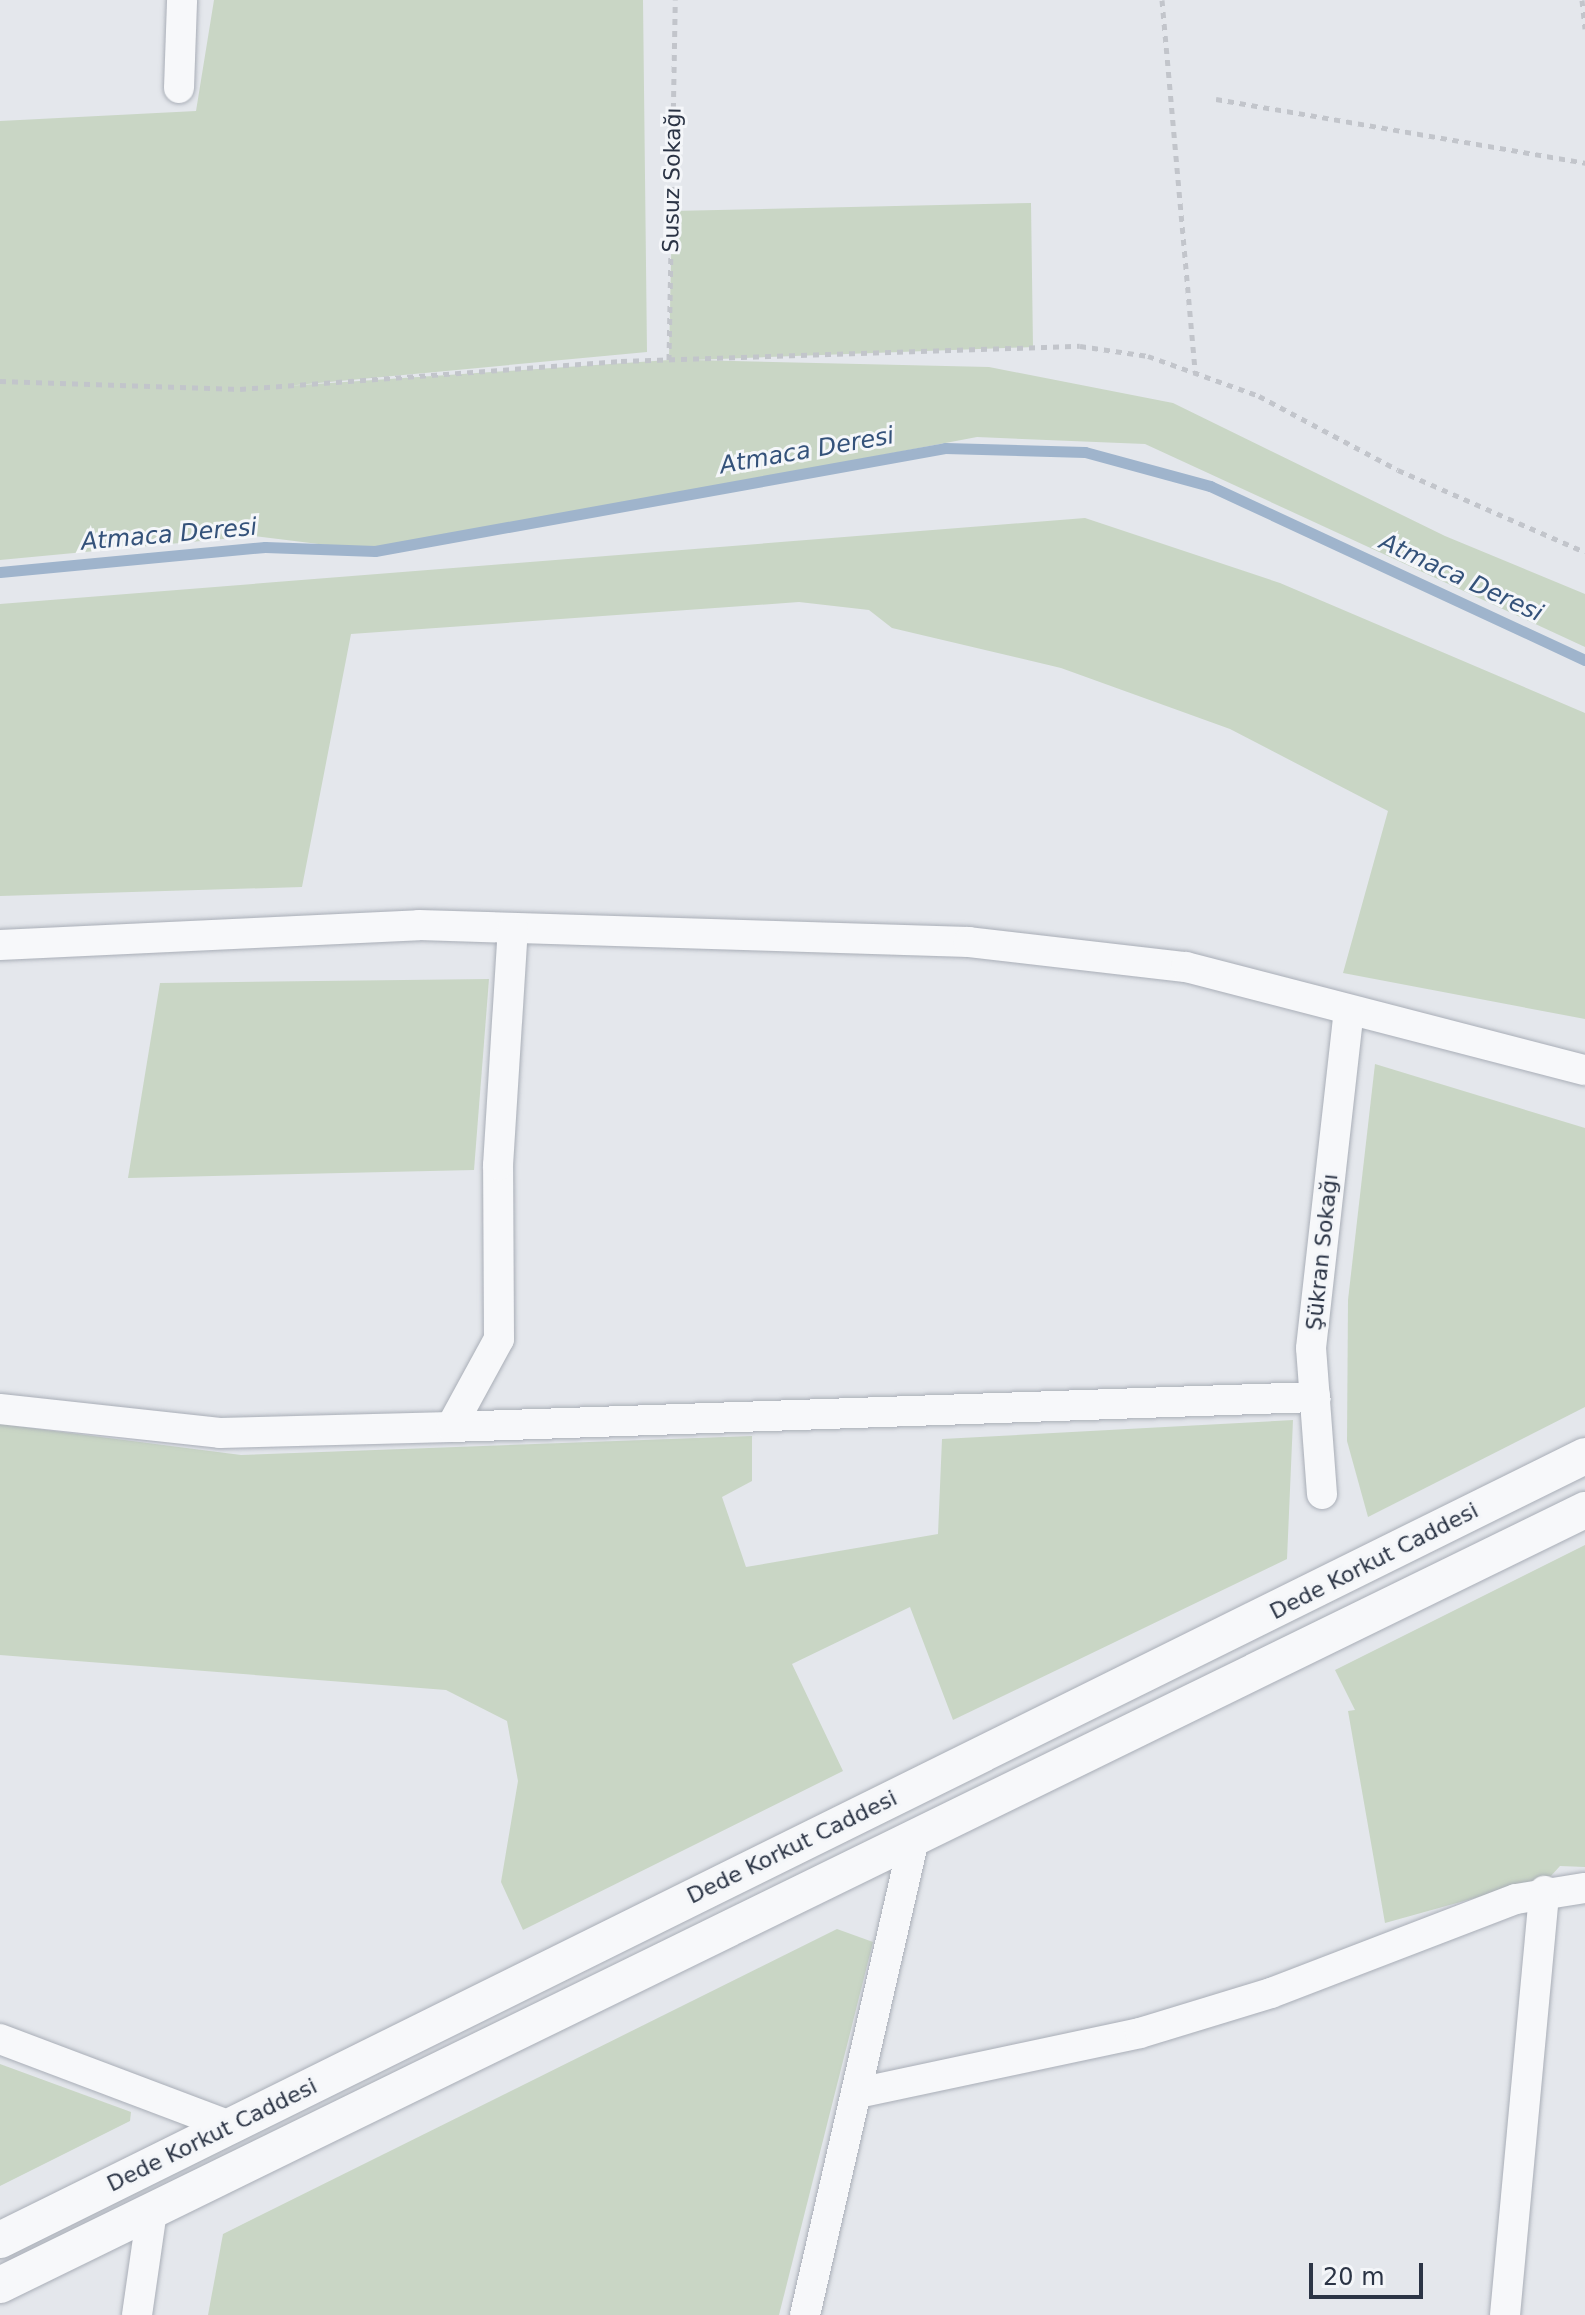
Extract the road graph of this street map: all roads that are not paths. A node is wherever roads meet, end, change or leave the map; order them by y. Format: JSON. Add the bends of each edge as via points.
{"nodes":[{"id":1,"x":182,"y":0,"type":"edge"},
{"id":2,"x":179,"y":88,"type":"dead end"},
{"id":3,"x":513,"y":929,"type":"junction"},
{"id":4,"x":0,"y":945,"type":"edge"},
{"id":5,"x":1349,"y":1011,"type":"junction"},
{"id":6,"x":1585,"y":1070,"type":"edge"},
{"id":7,"x":1315,"y":1397,"type":"junction"},
{"id":8,"x":0,"y":1409,"type":"edge"},
{"id":9,"x":451,"y":1427,"type":"junction"},
{"id":10,"x":1585,"y":1456,"type":"edge"},
{"id":11,"x":1322,"y":1494,"type":"dead end"},
{"id":12,"x":1585,"y":1510,"type":"edge"},
{"id":13,"x":915,"y":1836,"type":"junction"},
{"id":14,"x":1585,"y":1888,"type":"edge"},
{"id":15,"x":1544,"y":1891,"type":"junction"},
{"id":16,"x":0,"y":2039,"type":"edge"},
{"id":17,"x":858,"y":2093,"type":"junction"},
{"id":18,"x":230,"y":2126,"type":"junction"},
{"id":19,"x":152,"y":2211,"type":"junction"},
{"id":20,"x":0,"y":2240,"type":"edge"},
{"id":21,"x":0,"y":2285,"type":"edge"},
{"id":22,"x":137,"y":2315,"type":"edge"},
{"id":23,"x":805,"y":2315,"type":"edge"},
{"id":24,"x":1505,"y":2315,"type":"edge"}],
"edges":[{"from":1,"to":2,"type":"street"},
{"from":3,"to":4,"type":"street","via":[[293,928]]},
{"from":3,"to":5,"type":"street","via":[[969,942],[1186,967]]},
{"from":3,"to":9,"type":"street","via":[[498,1165],[499,1339]]},
{"from":5,"to":6,"type":"street"},
{"from":5,"to":7,"type":"street","name":"Şükran Sokağı","via":[[1311,1348]]},
{"from":7,"to":9,"type":"street"},
{"from":7,"to":11,"type":"street","name":"Şükran Sokağı"},
{"from":8,"to":9,"type":"street","via":[[220,1433]]},
{"from":10,"to":18,"type":"street","name":"Dede Korkut Caddesi"},
{"from":12,"to":13,"type":"street","name":"Dede Korkut Caddesi"},
{"from":13,"to":17,"type":"street"},
{"from":13,"to":19,"type":"street","name":"Dede Korkut Caddesi"},
{"from":14,"to":15,"type":"street"},
{"from":15,"to":17,"type":"street","via":[[1271,1993],[1140,2033]]},
{"from":15,"to":24,"type":"street"},
{"from":16,"to":18,"type":"street"},
{"from":17,"to":23,"type":"street"},
{"from":18,"to":20,"type":"street","name":"Dede Korkut Caddesi"},
{"from":19,"to":21,"type":"street","name":"Dede Korkut Caddesi"},
{"from":19,"to":22,"type":"street"}]}
